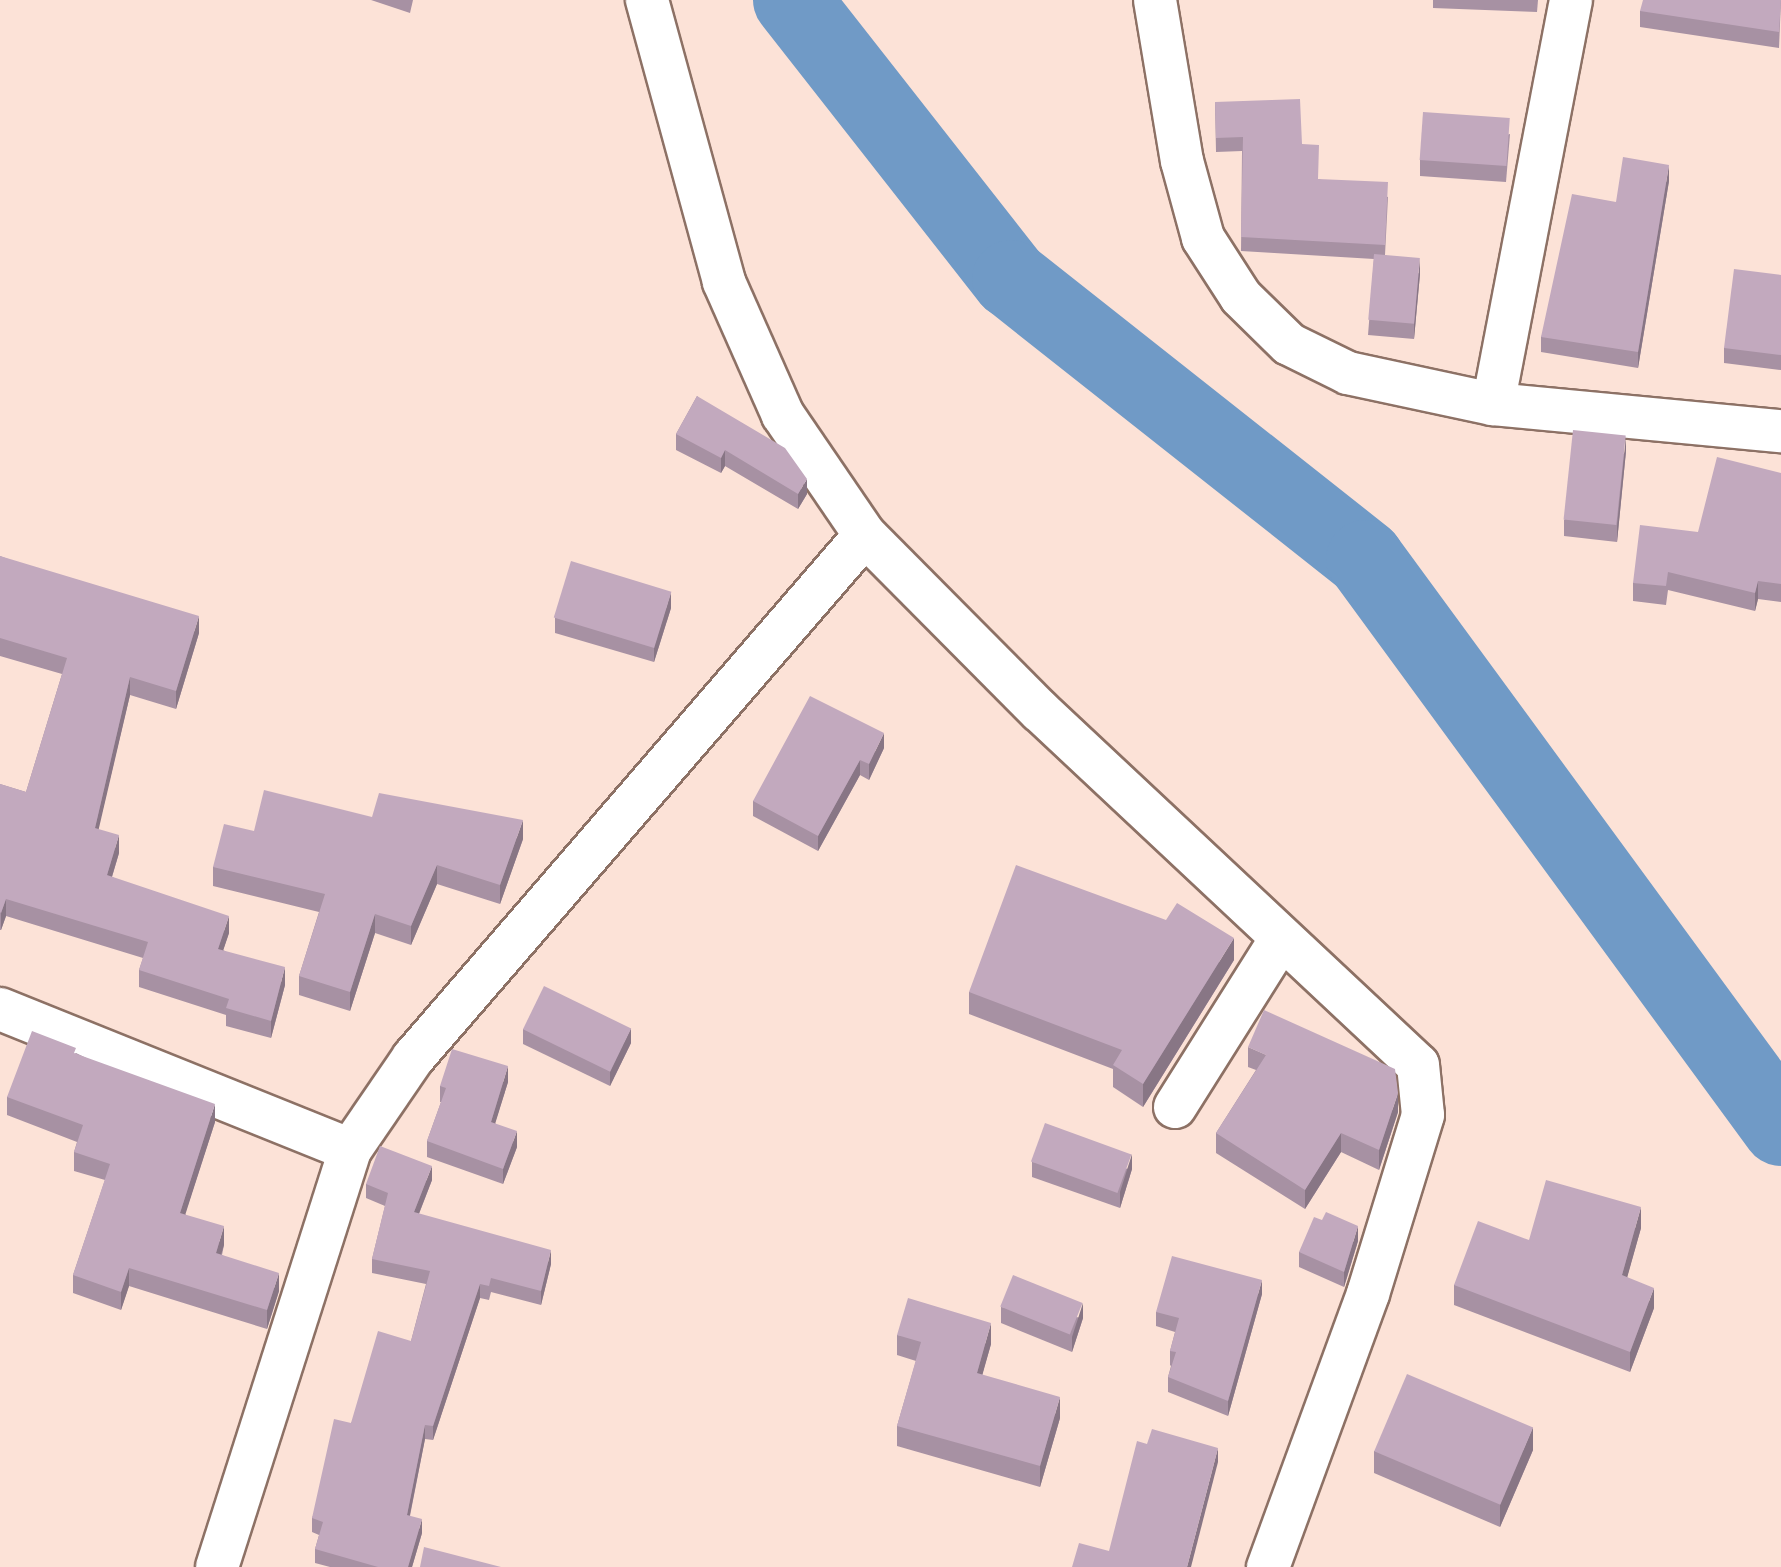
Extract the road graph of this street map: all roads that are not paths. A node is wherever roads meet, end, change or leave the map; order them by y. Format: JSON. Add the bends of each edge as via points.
{"nodes":[{"id":1,"x":647,"y":0,"type":"edge"},
{"id":2,"x":1155,"y":0,"type":"edge"},
{"id":3,"x":1571,"y":0,"type":"edge"},
{"id":4,"x":1493,"y":404,"type":"junction"},
{"id":5,"x":1781,"y":431,"type":"edge"},
{"id":6,"x":865,"y":534,"type":"junction"},
{"id":7,"x":1280,"y":940,"type":"junction"},
{"id":8,"x":0,"y":1009,"type":"edge"},
{"id":9,"x":1175,"y":1108,"type":"dead end"},
{"id":10,"x":350,"y":1150,"type":"junction"},
{"id":11,"x":218,"y":1567,"type":"edge"},
{"id":12,"x":1268,"y":1567,"type":"edge"}],
"edges":[{"from":1,"to":6,"type":"street","via":[[724,282],[783,414]]},
{"from":2,"to":4,"type":"street","via":[[1182,161],[1203,238],[1240,297],[1290,344],[1348,373]]},
{"from":3,"to":4,"type":"street"},
{"from":4,"to":5,"type":"street"},
{"from":6,"to":7,"type":"street"},
{"from":6,"to":10,"type":"street","via":[[413,1058]]},
{"from":7,"to":9,"type":"street"},
{"from":7,"to":12,"type":"street","via":[[1407,1051],[1418,1065],[1424,1096],[1368,1294]]},
{"from":8,"to":10,"type":"street"},
{"from":10,"to":11,"type":"street"}]}
